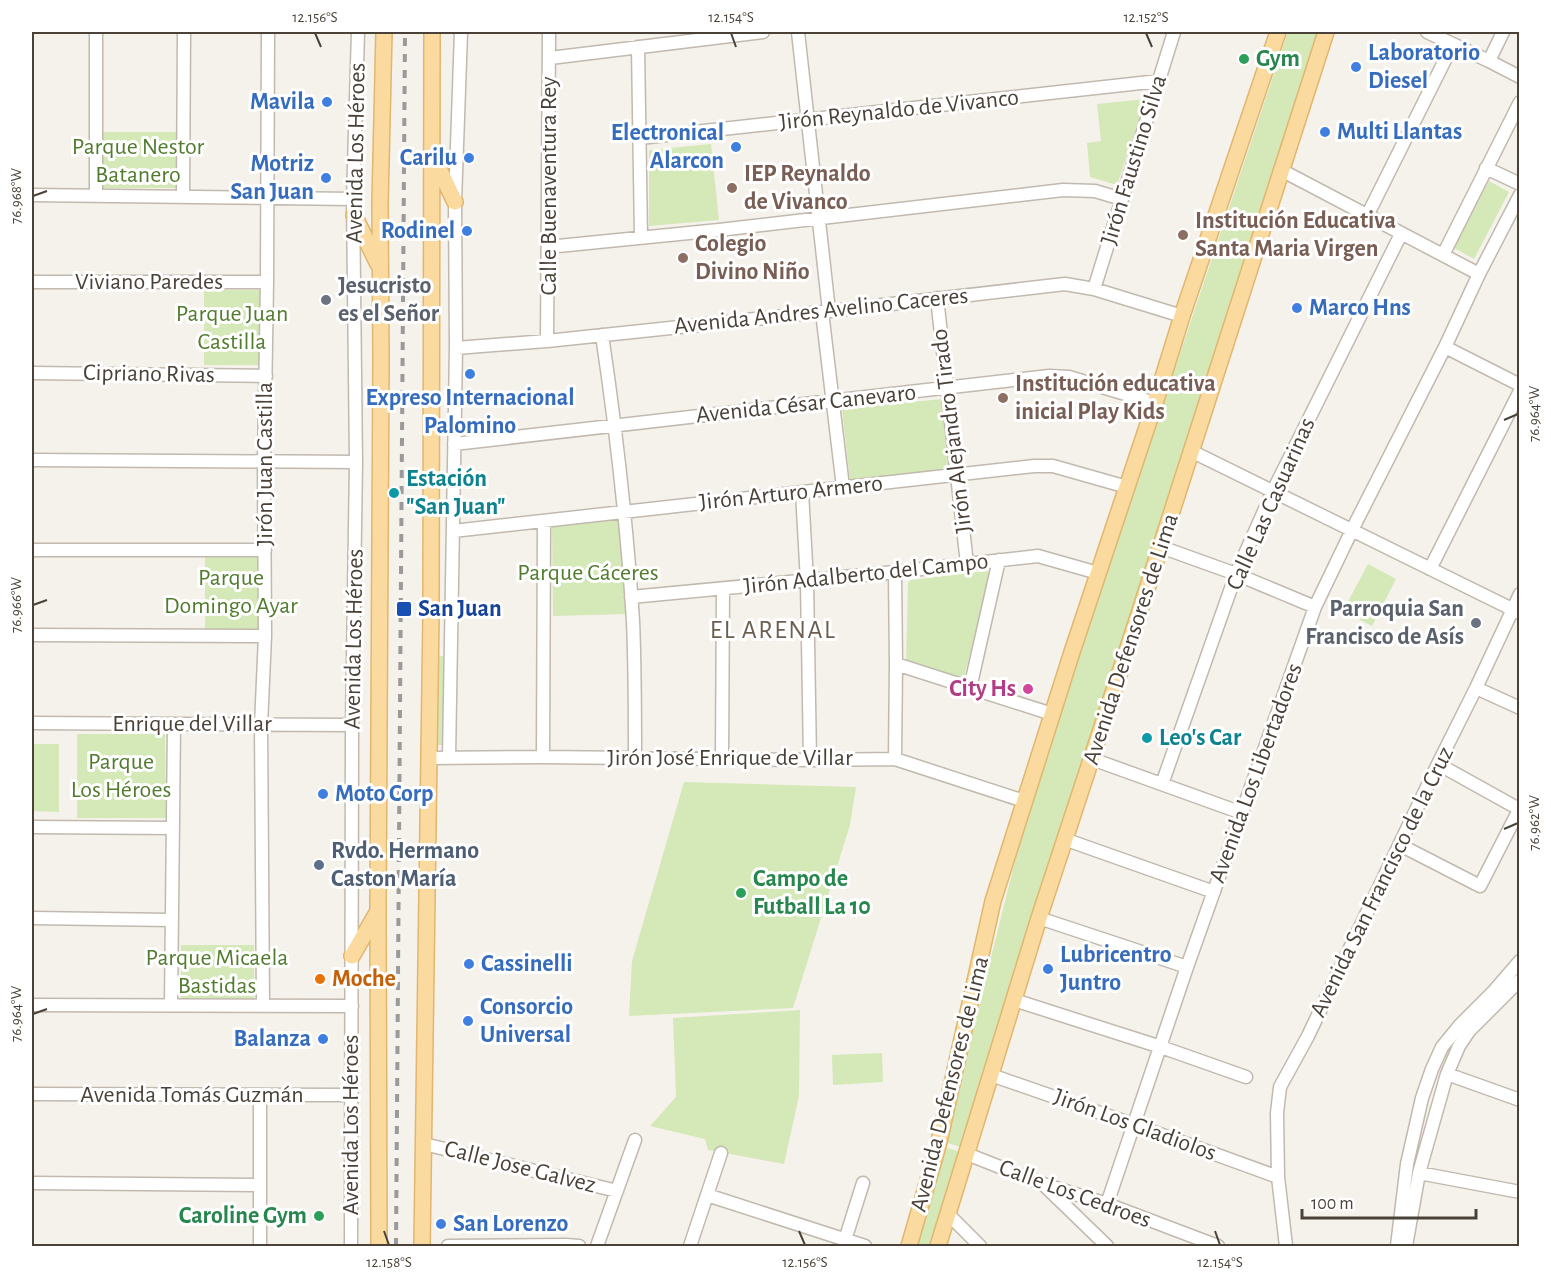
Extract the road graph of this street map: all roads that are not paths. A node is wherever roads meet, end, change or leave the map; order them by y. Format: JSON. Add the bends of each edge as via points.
{"nodes":[{"id":1,"x":96,"y":32,"type":"edge"},
{"id":2,"x":184,"y":32,"type":"edge"},
{"id":3,"x":268,"y":32,"type":"edge"},
{"id":4,"x":358,"y":32,"type":"edge"},
{"id":5,"x":384,"y":32,"type":"edge"},
{"id":6,"x":432,"y":32,"type":"edge"},
{"id":7,"x":461,"y":32,"type":"edge"},
{"id":8,"x":549,"y":32,"type":"edge"},
{"id":9,"x":763,"y":32,"type":"edge"},
{"id":10,"x":798,"y":32,"type":"edge"},
{"id":11,"x":1174,"y":32,"type":"edge"},
{"id":12,"x":1278,"y":32,"type":"edge"},
{"id":13,"x":1326,"y":32,"type":"edge"},
{"id":14,"x":1427,"y":32,"type":"edge"},
{"id":15,"x":1503,"y":32,"type":"edge"},
{"id":16,"x":1453,"y":44,"type":"junction"},
{"id":17,"x":638,"y":47,"type":"junction"},
{"id":18,"x":550,"y":58,"type":"junction"},
{"id":19,"x":1489,"y":61,"type":"junction"},
{"id":20,"x":1520,"y":77,"type":"edge"},
{"id":21,"x":1158,"y":81,"type":"junction"},
{"id":22,"x":1520,"y":102,"type":"edge"},
{"id":23,"x":808,"y":120,"type":"junction"},
{"id":24,"x":640,"y":138,"type":"junction"},
{"id":25,"x":431,"y":153,"type":"junction"},
{"id":26,"x":1486,"y":168,"type":"junction"},
{"id":27,"x":1281,"y":170,"type":"junction"},
{"id":28,"x":1520,"y":184,"type":"edge"},
{"id":29,"x":32,"y":195,"type":"edge"},
{"id":30,"x":1520,"y":195,"type":"edge"},
{"id":31,"x":96,"y":196,"type":"junction"},
{"id":32,"x":183,"y":197,"type":"junction"},
{"id":33,"x":267,"y":198,"type":"junction"},
{"id":34,"x":353,"y":198,"type":"junction"},
{"id":35,"x":1122,"y":199,"type":"junction"},
{"id":36,"x":455,"y":202,"type":"junction"},
{"id":37,"x":354,"y":215,"type":"junction"},
{"id":38,"x":1367,"y":216,"type":"junction"},
{"id":39,"x":819,"y":218,"type":"junction"},
{"id":40,"x":1401,"y":234,"type":"junction"},
{"id":41,"x":641,"y":238,"type":"junction"},
{"id":42,"x":548,"y":247,"type":"junction"},
{"id":43,"x":1443,"y":255,"type":"junction"},
{"id":44,"x":380,"y":268,"type":"junction"},
{"id":45,"x":1479,"y":274,"type":"junction"},
{"id":46,"x":32,"y":282,"type":"edge"},
{"id":47,"x":267,"y":282,"type":"junction"},
{"id":48,"x":1094,"y":290,"type":"junction"},
{"id":49,"x":937,"y":298,"type":"junction"},
{"id":50,"x":826,"y":312,"type":"junction"},
{"id":51,"x":1182,"y":316,"type":"junction"},
{"id":52,"x":602,"y":334,"type":"junction"},
{"id":53,"x":547,"y":341,"type":"junction"},
{"id":54,"x":1445,"y":347,"type":"junction"},
{"id":55,"x":456,"y":348,"type":"junction"},
{"id":56,"x":32,"y":373,"type":"edge"},
{"id":57,"x":266,"y":376,"type":"junction"},
{"id":58,"x":1520,"y":385,"type":"edge"},
{"id":59,"x":947,"y":388,"type":"junction"},
{"id":60,"x":1520,"y":392,"type":"edge"},
{"id":61,"x":833,"y":401,"type":"junction"},
{"id":62,"x":1155,"y":403,"type":"junction"},
{"id":63,"x":614,"y":426,"type":"junction"},
{"id":64,"x":454,"y":444,"type":"junction"},
{"id":65,"x":1191,"y":451,"type":"junction"},
{"id":66,"x":32,"y":460,"type":"edge"},
{"id":67,"x":264,"y":462,"type":"junction"},
{"id":68,"x":356,"y":462,"type":"junction"},
{"id":69,"x":957,"y":474,"type":"junction"},
{"id":70,"x":843,"y":487,"type":"junction"},
{"id":71,"x":1127,"y":487,"type":"junction"},
{"id":72,"x":1273,"y":491,"type":"junction"},
{"id":73,"x":802,"y":492,"type":"junction"},
{"id":74,"x":624,"y":512,"type":"junction"},
{"id":75,"x":544,"y":521,"type":"junction"},
{"id":76,"x":1352,"y":530,"type":"junction"},
{"id":77,"x":453,"y":531,"type":"junction"},
{"id":78,"x":1161,"y":547,"type":"junction"},
{"id":79,"x":32,"y":550,"type":"edge"},
{"id":80,"x":265,"y":550,"type":"junction"},
{"id":81,"x":999,"y":560,"type":"junction"},
{"id":82,"x":967,"y":564,"type":"junction"},
{"id":83,"x":1430,"y":569,"type":"junction"},
{"id":84,"x":895,"y":572,"type":"junction"},
{"id":85,"x":1098,"y":573,"type":"junction"},
{"id":86,"x":1236,"y":574,"type":"junction"},
{"id":87,"x":807,"y":581,"type":"junction"},
{"id":88,"x":723,"y":589,"type":"junction"},
{"id":89,"x":1520,"y":594,"type":"edge"},
{"id":90,"x":631,"y":597,"type":"junction"},
{"id":91,"x":1315,"y":607,"type":"junction"},
{"id":92,"x":1516,"y":611,"type":"edge"},
{"id":93,"x":32,"y":634,"type":"edge"},
{"id":94,"x":265,"y":636,"type":"junction"},
{"id":95,"x":896,"y":664,"type":"junction"},
{"id":96,"x":970,"y":688,"type":"junction"},
{"id":97,"x":1476,"y":688,"type":"junction"},
{"id":98,"x":1520,"y":708,"type":"edge"},
{"id":99,"x":1052,"y":714,"type":"junction"},
{"id":100,"x":32,"y":723,"type":"edge"},
{"id":101,"x":174,"y":724,"type":"junction"},
{"id":102,"x":352,"y":724,"type":"junction"},
{"id":103,"x":261,"y":725,"type":"junction"},
{"id":104,"x":543,"y":757,"type":"junction"},
{"id":105,"x":429,"y":758,"type":"junction"},
{"id":106,"x":450,"y":758,"type":"junction"},
{"id":107,"x":635,"y":758,"type":"junction"},
{"id":108,"x":722,"y":758,"type":"junction"},
{"id":109,"x":895,"y":759,"type":"junction"},
{"id":110,"x":1092,"y":759,"type":"junction"},
{"id":111,"x":810,"y":760,"type":"junction"},
{"id":112,"x":1438,"y":764,"type":"junction"},
{"id":113,"x":1162,"y":784,"type":"junction"},
{"id":114,"x":1024,"y":801,"type":"junction"},
{"id":115,"x":1519,"y":809,"type":"edge"},
{"id":116,"x":1242,"y":813,"type":"junction"},
{"id":117,"x":32,"y":827,"type":"edge"},
{"id":118,"x":173,"y":828,"type":"junction"},
{"id":119,"x":1064,"y":839,"type":"junction"},
{"id":120,"x":1400,"y":845,"type":"junction"},
{"id":121,"x":1214,"y":892,"type":"junction"},
{"id":122,"x":378,"y":911,"type":"junction"},
{"id":123,"x":32,"y":918,"type":"edge"},
{"id":124,"x":1039,"y":918,"type":"junction"},
{"id":125,"x":172,"y":920,"type":"junction"},
{"id":126,"x":352,"y":956,"type":"junction"},
{"id":127,"x":1520,"y":961,"type":"edge"},
{"id":128,"x":1187,"y":967,"type":"junction"},
{"id":129,"x":1519,"y":981,"type":"edge"},
{"id":130,"x":1014,"y":1000,"type":"junction"},
{"id":131,"x":32,"y":1005,"type":"edge"},
{"id":132,"x":171,"y":1005,"type":"junction"},
{"id":133,"x":263,"y":1005,"type":"junction"},
{"id":134,"x":352,"y":1006,"type":"junction"},
{"id":135,"x":1161,"y":1047,"type":"junction"},
{"id":136,"x":1447,"y":1074,"type":"junction"},
{"id":137,"x":991,"y":1075,"type":"junction"},
{"id":138,"x":1246,"y":1077,"type":"dead end"},
{"id":139,"x":32,"y":1094,"type":"edge"},
{"id":140,"x":260,"y":1095,"type":"junction"},
{"id":141,"x":351,"y":1095,"type":"junction"},
{"id":142,"x":1520,"y":1100,"type":"edge"},
{"id":143,"x":1135,"y":1125,"type":"junction"},
{"id":144,"x":635,"y":1140,"type":"dead end"},
{"id":145,"x":424,"y":1143,"type":"junction"},
{"id":146,"x":721,"y":1153,"type":"dead end"},
{"id":147,"x":967,"y":1154,"type":"junction"},
{"id":148,"x":1419,"y":1173,"type":"junction"},
{"id":149,"x":1278,"y":1177,"type":"junction"},
{"id":150,"x":32,"y":1183,"type":"edge"},
{"id":151,"x":863,"y":1183,"type":"dead end"},
{"id":152,"x":1043,"y":1184,"type":"junction"},
{"id":153,"x":260,"y":1185,"type":"junction"},
{"id":154,"x":617,"y":1191,"type":"junction"},
{"id":155,"x":1520,"y":1192,"type":"edge"},
{"id":156,"x":707,"y":1195,"type":"junction"},
{"id":157,"x":1107,"y":1204,"type":"junction"},
{"id":158,"x":948,"y":1214,"type":"junction"},
{"id":159,"x":845,"y":1240,"type":"junction"},
{"id":160,"x":260,"y":1246,"type":"edge"},
{"id":161,"x":351,"y":1246,"type":"edge"},
{"id":162,"x":379,"y":1246,"type":"edge"},
{"id":163,"x":422,"y":1246,"type":"edge"},
{"id":164,"x":448,"y":1246,"type":"edge"},
{"id":165,"x":528,"y":1246,"type":"edge"},
{"id":166,"x":579,"y":1246,"type":"edge"},
{"id":167,"x":597,"y":1246,"type":"edge"},
{"id":168,"x":690,"y":1246,"type":"edge"},
{"id":169,"x":864,"y":1246,"type":"edge"},
{"id":170,"x":909,"y":1246,"type":"edge"},
{"id":171,"x":938,"y":1246,"type":"edge"},
{"id":172,"x":980,"y":1246,"type":"edge"},
{"id":173,"x":1107,"y":1246,"type":"edge"},
{"id":174,"x":1218,"y":1246,"type":"edge"},
{"id":175,"x":1287,"y":1246,"type":"edge"},
{"id":176,"x":1397,"y":1246,"type":"edge"},
{"id":177,"x":1406,"y":1246,"type":"edge"}],
"edges":[{"from":1,"to":31,"type":"street"},
{"from":2,"to":32,"type":"street"},
{"from":3,"to":33,"type":"street","name":"Jirón Juan Castilla"},
{"from":4,"to":34,"type":"street","name":"Avenida Los Héroes"},
{"from":5,"to":44,"type":"main road","name":"Avenida Los Héroes"},
{"from":6,"to":25,"type":"main road"},
{"from":7,"to":36,"type":"street"},
{"from":8,"to":18,"type":"street","name":"Calle Buenaventura Rey"},
{"from":9,"to":17,"type":"street"},
{"from":10,"to":23,"type":"street"},
{"from":11,"to":21,"type":"street","name":"Jirón Faustino Silva"},
{"from":12,"to":51,"type":"main road","name":"Avenida Defensores de Lima"},
{"from":13,"to":27,"type":"main road","name":"Avenida Defensores de Lima"},
{"from":14,"to":16,"type":"street"},
{"from":15,"to":19,"type":"street"},
{"from":16,"to":19,"type":"street"},
{"from":16,"to":38,"type":"street"},
{"from":17,"to":18,"type":"street"},
{"from":17,"to":24,"type":"street"},
{"from":18,"to":42,"type":"street","name":"Calle Buenaventura Rey"},
{"from":19,"to":20,"type":"street"},
{"from":21,"to":23,"type":"street","name":"Jirón Reynaldo de Vivanco"},
{"from":21,"to":35,"type":"street","name":"Jirón Faustino Silva"},
{"from":22,"to":26,"type":"street"},
{"from":23,"to":24,"type":"street","name":"Jirón Reynaldo de Vivanco"},
{"from":23,"to":39,"type":"street"},
{"from":24,"to":41,"type":"street"},
{"from":25,"to":36,"type":"main road"},
{"from":25,"to":105,"type":"main road"},
{"from":26,"to":28,"type":"street"},
{"from":26,"to":43,"type":"street"},
{"from":27,"to":38,"type":"street"},
{"from":27,"to":65,"type":"main road","name":"Avenida Defensores de Lima"},
{"from":29,"to":31,"type":"street"},
{"from":30,"to":45,"type":"street","name":"Avenida Los Libertadores"},
{"from":31,"to":32,"type":"street"},
{"from":32,"to":33,"type":"street"},
{"from":33,"to":34,"type":"street"},
{"from":33,"to":47,"type":"street","name":"Jirón Juan Castilla"},
{"from":34,"to":37,"type":"street","name":"Avenida Los Héroes"},
{"from":35,"to":39,"type":"street","via":[[1095,191],[1063,190]]},
{"from":35,"to":48,"type":"street","name":"Jirón Faustino Silva"},
{"from":36,"to":55,"type":"street"},
{"from":37,"to":44,"type":"main road"},
{"from":37,"to":68,"type":"street","name":"Avenida Los Héroes"},
{"from":38,"to":40,"type":"street"},
{"from":39,"to":41,"type":"street"},
{"from":39,"to":50,"type":"street"},
{"from":40,"to":43,"type":"street"},
{"from":40,"to":72,"type":"street","name":"Calle Las Casuarinas"},
{"from":41,"to":42,"type":"street"},
{"from":42,"to":53,"type":"street","name":"Calle Buenaventura Rey"},
{"from":43,"to":45,"type":"street"},
{"from":44,"to":122,"type":"main road","name":"Avenida Los Héroes"},
{"from":45,"to":54,"type":"street","name":"Avenida Los Libertadores"},
{"from":46,"to":47,"type":"street","name":"Viviano Paredes"},
{"from":47,"to":57,"type":"street","name":"Jirón Juan Castilla"},
{"from":48,"to":49,"type":"street","name":"Avenida Andres Avelino Caceres","via":[[1065,284]]},
{"from":48,"to":51,"type":"street","name":"Avenida Andres Avelino Caceres"},
{"from":49,"to":50,"type":"street","name":"Avenida Andres Avelino Caceres"},
{"from":49,"to":59,"type":"street","name":"Jirón Alejandro Tirado"},
{"from":50,"to":52,"type":"street","name":"Avenida Andres Avelino Caceres"},
{"from":50,"to":61,"type":"street"},
{"from":51,"to":62,"type":"main road","name":"Avenida Defensores de Lima"},
{"from":52,"to":53,"type":"street","name":"Avenida Andres Avelino Caceres"},
{"from":52,"to":63,"type":"street"},
{"from":53,"to":55,"type":"street","name":"Avenida Andres Avelino Caceres"},
{"from":54,"to":58,"type":"street"},
{"from":54,"to":76,"type":"street","name":"Avenida Los Libertadores"},
{"from":55,"to":64,"type":"street"},
{"from":56,"to":57,"type":"street","name":"Cipriano Rivas"},
{"from":57,"to":67,"type":"street","name":"Jirón Juan Castilla"},
{"from":59,"to":61,"type":"street","name":"Avenida César Canevaro"},
{"from":59,"to":62,"type":"street","name":"Avenida César Canevaro","via":[[1069,377]]},
{"from":59,"to":69,"type":"street","name":"Jirón Alejandro Tirado"},
{"from":60,"to":83,"type":"street"},
{"from":61,"to":63,"type":"street","name":"Avenida César Canevaro"},
{"from":61,"to":70,"type":"street"},
{"from":62,"to":71,"type":"main road","name":"Avenida Defensores de Lima"},
{"from":63,"to":64,"type":"street","name":"Avenida César Canevaro"},
{"from":63,"to":74,"type":"street"},
{"from":64,"to":77,"type":"street"},
{"from":65,"to":72,"type":"street"},
{"from":65,"to":78,"type":"main road","name":"Avenida Defensores de Lima"},
{"from":66,"to":67,"type":"street"},
{"from":67,"to":68,"type":"street"},
{"from":67,"to":80,"type":"street","name":"Jirón Juan Castilla"},
{"from":68,"to":102,"type":"street","name":"Avenida Los Héroes"},
{"from":69,"to":70,"type":"street","name":"Jirón Arturo Armero"},
{"from":69,"to":71,"type":"street","name":"Jirón Arturo Armero","via":[[1053,466]]},
{"from":69,"to":82,"type":"street","name":"Jirón Alejandro Tirado"},
{"from":70,"to":73,"type":"street","name":"Jirón Arturo Armero"},
{"from":71,"to":85,"type":"main road","name":"Avenida Defensores de Lima"},
{"from":72,"to":76,"type":"street"},
{"from":72,"to":86,"type":"street","name":"Calle Las Casuarinas"},
{"from":73,"to":74,"type":"street","name":"Jirón Arturo Armero"},
{"from":73,"to":87,"type":"street"},
{"from":74,"to":75,"type":"street","name":"Jirón Arturo Armero"},
{"from":74,"to":90,"type":"street"},
{"from":75,"to":77,"type":"street","name":"Jirón Arturo Armero"},
{"from":75,"to":104,"type":"street"},
{"from":76,"to":83,"type":"street"},
{"from":76,"to":91,"type":"street","name":"Avenida Los Libertadores"},
{"from":77,"to":106,"type":"street"},
{"from":78,"to":86,"type":"street"},
{"from":78,"to":110,"type":"main road","name":"Avenida Defensores de Lima"},
{"from":79,"to":80,"type":"street"},
{"from":80,"to":94,"type":"street","name":"Jirón Juan Castilla"},
{"from":81,"to":82,"type":"street","name":"Jirón Adalberto del Campo"},
{"from":81,"to":85,"type":"street","name":"Jirón Adalberto del Campo","via":[[1038,556]]},
{"from":81,"to":96,"type":"street"},
{"from":82,"to":84,"type":"street","name":"Jirón Adalberto del Campo"},
{"from":83,"to":92,"type":"street"},
{"from":84,"to":87,"type":"street","name":"Jirón Adalberto del Campo"},
{"from":84,"to":95,"type":"street"},
{"from":85,"to":99,"type":"main road","name":"Avenida Defensores de Lima"},
{"from":86,"to":91,"type":"street"},
{"from":86,"to":113,"type":"street","name":"Calle Las Casuarinas"},
{"from":87,"to":88,"type":"street","name":"Jirón Adalberto del Campo"},
{"from":87,"to":111,"type":"street"},
{"from":88,"to":90,"type":"street","name":"Jirón Adalberto del Campo"},
{"from":88,"to":108,"type":"street"},
{"from":89,"to":92,"type":"street","name":"Avenida San Francisco de la Cruz"},
{"from":90,"to":107,"type":"street"},
{"from":91,"to":116,"type":"street","name":"Avenida Los Libertadores"},
{"from":92,"to":97,"type":"street","name":"Avenida San Francisco de la Cruz"},
{"from":93,"to":94,"type":"street"},
{"from":94,"to":103,"type":"street","name":"Jirón Juan Castilla"},
{"from":95,"to":96,"type":"street"},
{"from":95,"to":109,"type":"street"},
{"from":96,"to":99,"type":"street"},
{"from":97,"to":98,"type":"street"},
{"from":97,"to":112,"type":"street","name":"Avenida San Francisco de la Cruz"},
{"from":99,"to":114,"type":"main road","name":"Avenida Defensores de Lima"},
{"from":100,"to":101,"type":"street","name":"Enrique del Villar"},
{"from":101,"to":103,"type":"street","name":"Enrique del Villar"},
{"from":101,"to":118,"type":"street"},
{"from":102,"to":103,"type":"street","name":"Enrique del Villar"},
{"from":102,"to":126,"type":"street","name":"Avenida Los Héroes"},
{"from":103,"to":133,"type":"street","name":"Jirón Juan Castilla"},
{"from":104,"to":106,"type":"street","name":"Jirón José Enrique de Villar"},
{"from":104,"to":107,"type":"street","name":"Jirón José Enrique de Villar"},
{"from":105,"to":106,"type":"street","name":"Jirón José Enrique de Villar"},
{"from":105,"to":145,"type":"main road"},
{"from":107,"to":108,"type":"street","name":"Jirón José Enrique de Villar"},
{"from":108,"to":111,"type":"street","name":"Jirón José Enrique de Villar"},
{"from":109,"to":111,"type":"street","name":"Jirón José Enrique de Villar"},
{"from":109,"to":114,"type":"street","name":"Jirón José Enrique de Villar"},
{"from":110,"to":113,"type":"street"},
{"from":110,"to":119,"type":"main road","name":"Avenida Defensores de Lima"},
{"from":112,"to":115,"type":"street"},
{"from":112,"to":120,"type":"street","name":"Avenida San Francisco de la Cruz"},
{"from":113,"to":116,"type":"street"},
{"from":114,"to":170,"type":"main road","name":"Avenida Defensores de Lima","via":[[993,901],[938,1146]]},
{"from":115,"to":120,"type":"street","via":[[1480,886]]},
{"from":116,"to":121,"type":"street","name":"Avenida Los Libertadores"},
{"from":117,"to":118,"type":"street"},
{"from":118,"to":125,"type":"street"},
{"from":119,"to":121,"type":"street"},
{"from":119,"to":124,"type":"main road","name":"Avenida Defensores de Lima"},
{"from":120,"to":149,"type":"street","name":"Avenida San Francisco de la Cruz","via":[[1280,1087]]},
{"from":121,"to":128,"type":"street","name":"Avenida Los Libertadores"},
{"from":122,"to":126,"type":"main road"},
{"from":122,"to":162,"type":"main road","name":"Avenida Los Héroes"},
{"from":123,"to":125,"type":"street"},
{"from":124,"to":128,"type":"street"},
{"from":124,"to":130,"type":"main road","name":"Avenida Defensores de Lima"},
{"from":125,"to":132,"type":"street"},
{"from":126,"to":134,"type":"street","name":"Avenida Los Héroes"},
{"from":127,"to":176,"type":"street","via":[[1442,1047],[1432,1069],[1407,1164]]},
{"from":128,"to":135,"type":"street","name":"Avenida Los Libertadores"},
{"from":129,"to":136,"type":"street","via":[[1469,1031]]},
{"from":130,"to":135,"type":"street"},
{"from":130,"to":137,"type":"main road","name":"Avenida Defensores de Lima"},
{"from":131,"to":132,"type":"street"},
{"from":132,"to":133,"type":"street"},
{"from":133,"to":134,"type":"street"},
{"from":134,"to":141,"type":"street","name":"Avenida Los Héroes"},
{"from":135,"to":138,"type":"street"},
{"from":135,"to":143,"type":"street","name":"Avenida Los Libertadores"},
{"from":136,"to":142,"type":"street"},
{"from":136,"to":148,"type":"street"},
{"from":137,"to":143,"type":"street","name":"Jirón Los Gladiolos"},
{"from":137,"to":147,"type":"main road","name":"Avenida Defensores de Lima"},
{"from":139,"to":140,"type":"street","name":"Avenida Tomás Guzmán"},
{"from":140,"to":141,"type":"street","name":"Avenida Tomás Guzmán"},
{"from":140,"to":153,"type":"street"},
{"from":141,"to":161,"type":"street","name":"Avenida Los Héroes"},
{"from":143,"to":149,"type":"street","name":"Jirón Los Gladiolos"},
{"from":143,"to":157,"type":"street","name":"Avenida Los Libertadores"},
{"from":144,"to":154,"type":"street"},
{"from":145,"to":154,"type":"street","name":"Calle Jose Galvez"},
{"from":145,"to":163,"type":"main road"},
{"from":146,"to":156,"type":"street"},
{"from":147,"to":152,"type":"street","name":"Calle Los Cedroes"},
{"from":147,"to":158,"type":"main road","name":"Avenida Defensores de Lima"},
{"from":148,"to":155,"type":"street"},
{"from":148,"to":177,"type":"street"},
{"from":149,"to":175,"type":"street","name":"Avenida San Francisco de la Cruz"},
{"from":150,"to":153,"type":"street"},
{"from":151,"to":159,"type":"street"},
{"from":152,"to":157,"type":"street","name":"Calle Los Cedroes"},
{"from":152,"to":173,"type":"street"},
{"from":153,"to":160,"type":"street"},
{"from":154,"to":167,"type":"street"},
{"from":156,"to":159,"type":"street"},
{"from":156,"to":168,"type":"street"},
{"from":157,"to":174,"type":"street","name":"Calle Los Cedroes"},
{"from":158,"to":171,"type":"main road","name":"Avenida Defensores de Lima"},
{"from":158,"to":172,"type":"street"},
{"from":159,"to":169,"type":"street"},
{"from":164,"to":165,"type":"street"},
{"from":165,"to":166,"type":"street"}]}
